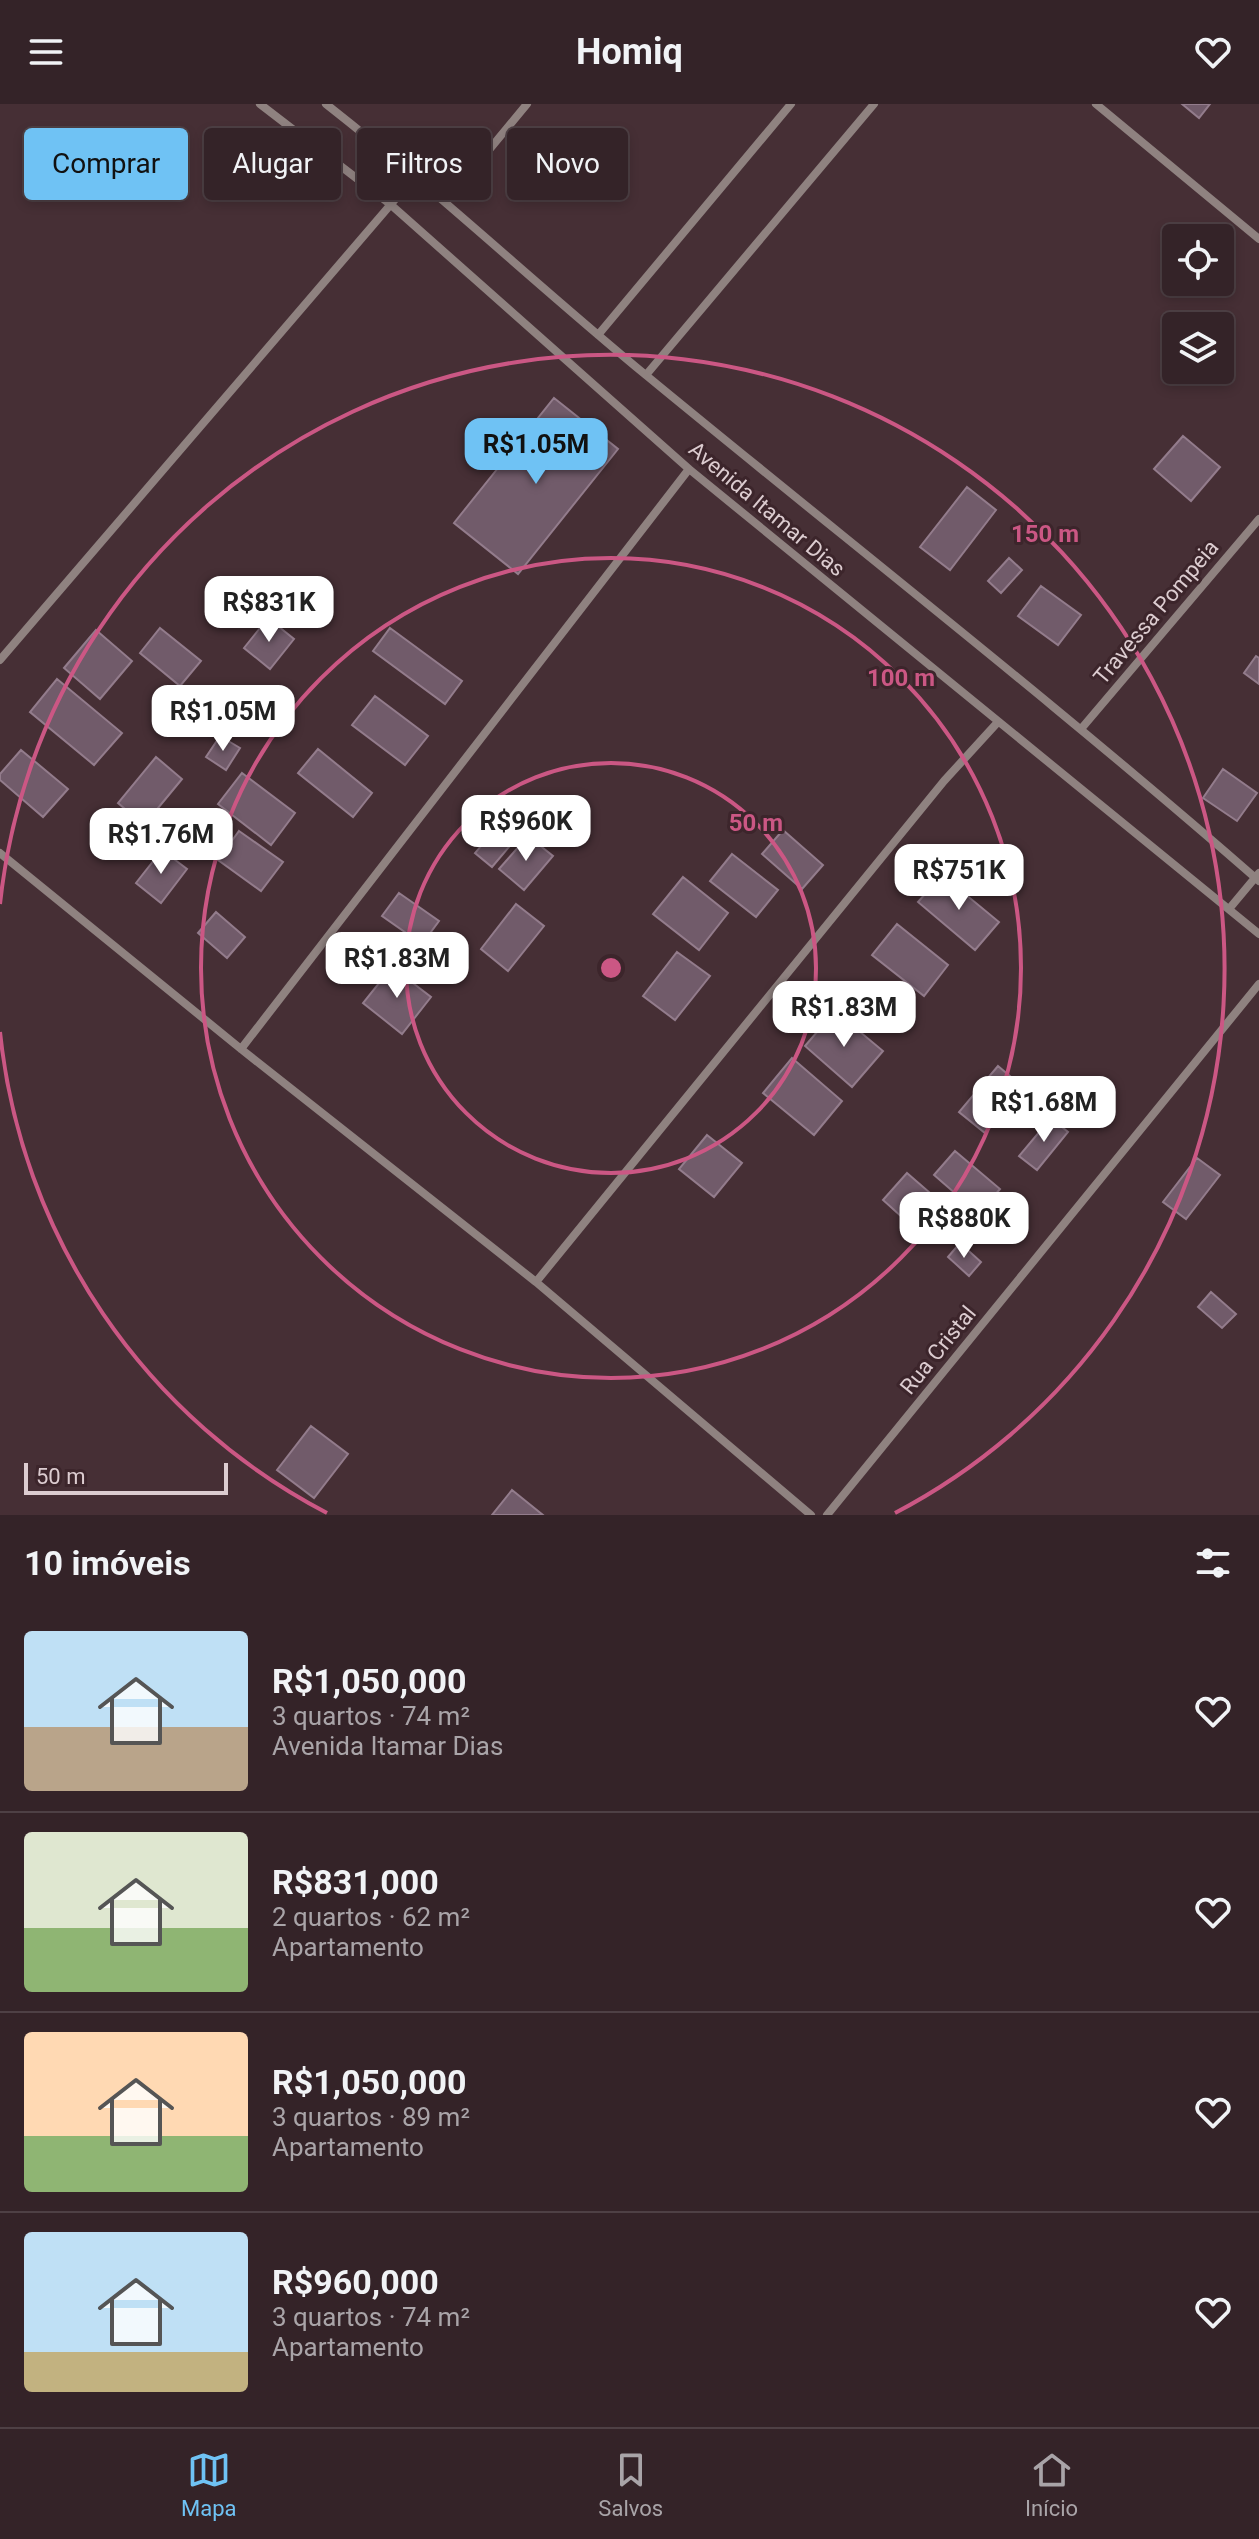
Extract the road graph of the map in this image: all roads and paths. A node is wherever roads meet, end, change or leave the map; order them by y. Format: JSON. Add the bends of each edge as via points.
{"nodes":[{"id":1,"x":260,"y":104,"type":"edge"},
{"id":2,"x":326,"y":104,"type":"edge"},
{"id":3,"x":527,"y":104,"type":"edge"},
{"id":4,"x":791,"y":104,"type":"edge"},
{"id":5,"x":874,"y":104,"type":"edge"},
{"id":6,"x":1096,"y":104,"type":"edge"},
{"id":7,"x":357,"y":128,"type":"edge"},
{"id":8,"x":394,"y":200,"type":"edge"},
{"id":9,"x":446,"y":202,"type":"joint"},
{"id":10,"x":390,"y":204,"type":"junction"},
{"id":11,"x":1259,"y":239,"type":"edge"},
{"id":12,"x":598,"y":335,"type":"junction"},
{"id":13,"x":646,"y":375,"type":"junction"},
{"id":14,"x":689,"y":469,"type":"junction"},
{"id":15,"x":1259,"y":519,"type":"edge"},
{"id":16,"x":0,"y":660,"type":"edge"},
{"id":17,"x":997,"y":723,"type":"junction"},
{"id":18,"x":1081,"y":729,"type":"junction"},
{"id":19,"x":0,"y":853,"type":"edge"},
{"id":20,"x":1258,"y":877,"type":"edge"},
{"id":21,"x":1229,"y":909,"type":"junction"},
{"id":22,"x":1259,"y":934,"type":"edge"},
{"id":23,"x":1259,"y":984,"type":"edge"},
{"id":24,"x":241,"y":1049,"type":"junction"},
{"id":25,"x":536,"y":1282,"type":"junction"},
{"id":26,"x":811,"y":1515,"type":"edge"},
{"id":27,"x":827,"y":1515,"type":"edge"}],
"edges":[{"from":1,"to":10,"type":"street","name":"Avenida Itamar Dias"},
{"from":2,"to":7,"type":"street","name":"Avenida Itamar Dias"},
{"from":3,"to":9,"type":"street"},
{"from":4,"to":12,"type":"street"},
{"from":5,"to":13,"type":"street"},
{"from":6,"to":11,"type":"street"},
{"from":8,"to":10,"type":"street"},
{"from":9,"to":12,"type":"street","name":"Avenida Itamar Dias"},
{"from":10,"to":14,"type":"street","name":"Avenida Itamar Dias"},
{"from":10,"to":16,"type":"street"},
{"from":12,"to":13,"type":"street","name":"Avenida Itamar Dias"},
{"from":13,"to":18,"type":"street","name":"Avenida Itamar Dias"},
{"from":14,"to":17,"type":"street","name":"Avenida Itamar Dias"},
{"from":14,"to":24,"type":"street"},
{"from":15,"to":18,"type":"street","name":"Travessa Pompeia"},
{"from":17,"to":21,"type":"street","name":"Avenida Itamar Dias"},
{"from":17,"to":25,"type":"street"},
{"from":18,"to":20,"type":"street","name":"Avenida Itamar Dias"},
{"from":19,"to":24,"type":"street"},
{"from":20,"to":21,"type":"street"},
{"from":21,"to":22,"type":"street","name":"Avenida Itamar Dias"},
{"from":23,"to":27,"type":"street","name":"Rua Cristal"},
{"from":24,"to":25,"type":"street"},
{"from":25,"to":26,"type":"street"}]}
